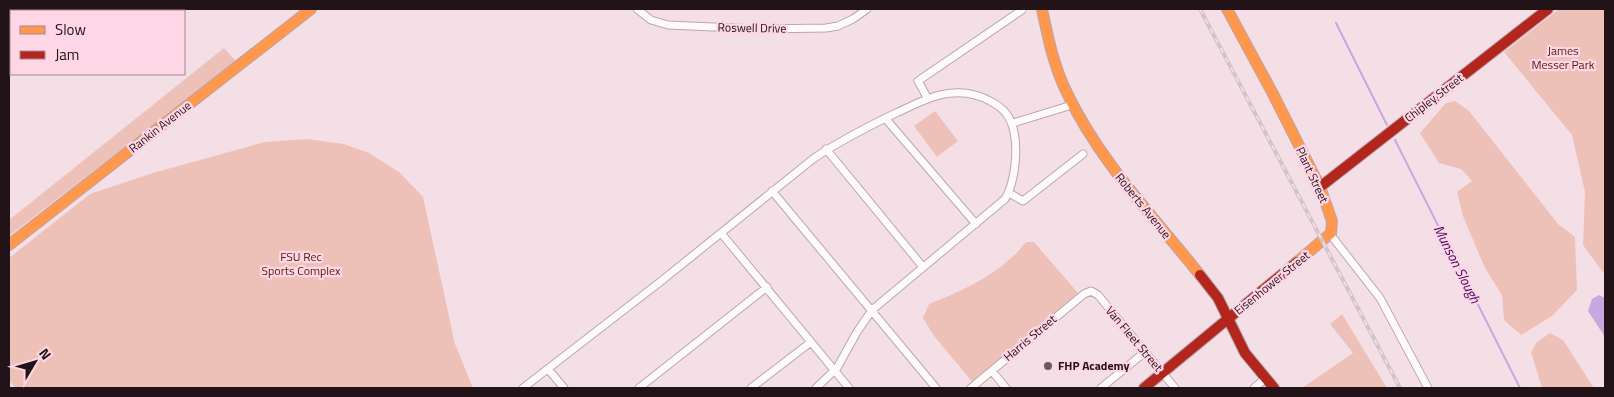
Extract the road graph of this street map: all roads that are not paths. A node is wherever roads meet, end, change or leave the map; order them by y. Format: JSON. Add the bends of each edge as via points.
{"nodes":[{"id":1,"x":311,"y":9,"type":"edge"},
{"id":2,"x":637,"y":9,"type":"edge"},
{"id":3,"x":867,"y":9,"type":"edge"},
{"id":4,"x":1042,"y":9,"type":"edge"},
{"id":5,"x":1227,"y":9,"type":"edge"},
{"id":6,"x":1548,"y":9,"type":"edge"},
{"id":7,"x":1022,"y":10,"type":"edge"},
{"id":8,"x":928,"y":99,"type":"junction"},
{"id":9,"x":1072,"y":105,"type":"junction"},
{"id":10,"x":885,"y":118,"type":"junction"},
{"id":11,"x":1013,"y":123,"type":"junction"},
{"id":12,"x":826,"y":149,"type":"junction"},
{"id":13,"x":1083,"y":154,"type":"dead end"},
{"id":14,"x":1320,"y":187,"type":"junction"},
{"id":15,"x":772,"y":191,"type":"junction"},
{"id":16,"x":1009,"y":193,"type":"junction"},
{"id":17,"x":976,"y":224,"type":"junction"},
{"id":18,"x":721,"y":233,"type":"junction"},
{"id":19,"x":1330,"y":234,"type":"junction"},
{"id":20,"x":9,"y":245,"type":"edge"},
{"id":21,"x":923,"y":267,"type":"junction"},
{"id":22,"x":767,"y":287,"type":"junction"},
{"id":23,"x":1091,"y":291,"type":"joint"},
{"id":24,"x":872,"y":310,"type":"junction"},
{"id":25,"x":1228,"y":319,"type":"junction"},
{"id":26,"x":1213,"y":332,"type":"junction"},
{"id":27,"x":1236,"y":339,"type":"junction"},
{"id":28,"x":811,"y":342,"type":"junction"},
{"id":29,"x":1145,"y":352,"type":"junction"},
{"id":30,"x":548,"y":369,"type":"junction"},
{"id":31,"x":835,"y":371,"type":"junction"},
{"id":32,"x":992,"y":371,"type":"junction"},
{"id":33,"x":1162,"y":373,"type":"junction"},
{"id":34,"x":1266,"y":378,"type":"junction"},
{"id":35,"x":523,"y":388,"type":"edge"},
{"id":36,"x":564,"y":388,"type":"edge"},
{"id":37,"x":639,"y":388,"type":"edge"},
{"id":38,"x":751,"y":388,"type":"edge"},
{"id":39,"x":816,"y":388,"type":"edge"},
{"id":40,"x":849,"y":388,"type":"edge"},
{"id":41,"x":936,"y":388,"type":"edge"},
{"id":42,"x":971,"y":388,"type":"edge"},
{"id":43,"x":1006,"y":388,"type":"edge"},
{"id":44,"x":1101,"y":388,"type":"edge"},
{"id":45,"x":1144,"y":388,"type":"edge"},
{"id":46,"x":1175,"y":388,"type":"edge"},
{"id":47,"x":1254,"y":388,"type":"edge"},
{"id":48,"x":1274,"y":388,"type":"edge"},
{"id":49,"x":1428,"y":388,"type":"edge"}],
"edges":[{"from":1,"to":20,"type":"street","name":"Rankin Avenue"},
{"from":2,"to":3,"type":"street","name":"Roswell Drive","via":[[651,20],[668,25],[758,29],[838,26]]},
{"from":4,"to":9,"type":"street","name":"Roberts Avenue","via":[[1056,67]]},
{"from":5,"to":14,"type":"street","name":"Plant Street"},
{"from":6,"to":14,"type":"street","name":"Chipley Street"},
{"from":7,"to":8,"type":"street","via":[[918,81]]},
{"from":8,"to":10,"type":"street"},
{"from":8,"to":11,"type":"street","via":[[952,93],[975,94],[1006,112]]},
{"from":9,"to":11,"type":"street"},
{"from":9,"to":25,"type":"street","name":"Roberts Avenue","via":[[1102,154],[1216,295]]},
{"from":10,"to":12,"type":"street"},
{"from":10,"to":17,"type":"street"},
{"from":11,"to":16,"type":"street","via":[[1014,165]]},
{"from":12,"to":15,"type":"street"},
{"from":12,"to":21,"type":"street"},
{"from":13,"to":16,"type":"street","via":[[1023,202]]},
{"from":14,"to":19,"type":"street","name":"Plant Street","via":[[1331,221]]},
{"from":15,"to":18,"type":"street"},
{"from":15,"to":24,"type":"street"},
{"from":16,"to":17,"type":"street"},
{"from":17,"to":21,"type":"street"},
{"from":18,"to":22,"type":"street"},
{"from":18,"to":30,"type":"street"},
{"from":19,"to":25,"type":"street","name":"Eisenhower Street"},
{"from":19,"to":49,"type":"street","via":[[1380,298]]},
{"from":21,"to":24,"type":"street"},
{"from":22,"to":28,"type":"street"},
{"from":22,"to":37,"type":"street"},
{"from":23,"to":29,"type":"street","name":"Van Fleet Street","via":[[1098,295]]},
{"from":23,"to":32,"type":"street","name":"Harris Street"},
{"from":24,"to":31,"type":"street"},
{"from":24,"to":41,"type":"street"},
{"from":25,"to":26,"type":"street","name":"Eisenhower Street"},
{"from":25,"to":27,"type":"street","name":"Roberts Avenue"},
{"from":26,"to":27,"type":"street","via":[[1224,330]]},
{"from":26,"to":33,"type":"street","name":"Eisenhower Street"},
{"from":27,"to":34,"type":"street","name":"Roberts Avenue"},
{"from":28,"to":31,"type":"street"},
{"from":28,"to":38,"type":"street"},
{"from":29,"to":33,"type":"street","name":"Van Fleet Street"},
{"from":29,"to":44,"type":"street"},
{"from":30,"to":35,"type":"street"},
{"from":30,"to":36,"type":"street"},
{"from":31,"to":39,"type":"street"},
{"from":31,"to":40,"type":"street"},
{"from":32,"to":42,"type":"street","name":"Harris Street"},
{"from":32,"to":43,"type":"street"},
{"from":33,"to":45,"type":"street","name":"Eisenhower Street"},
{"from":33,"to":46,"type":"street","name":"Van Fleet Street"},
{"from":34,"to":47,"type":"street"},
{"from":34,"to":48,"type":"street","name":"Roberts Avenue"}]}
